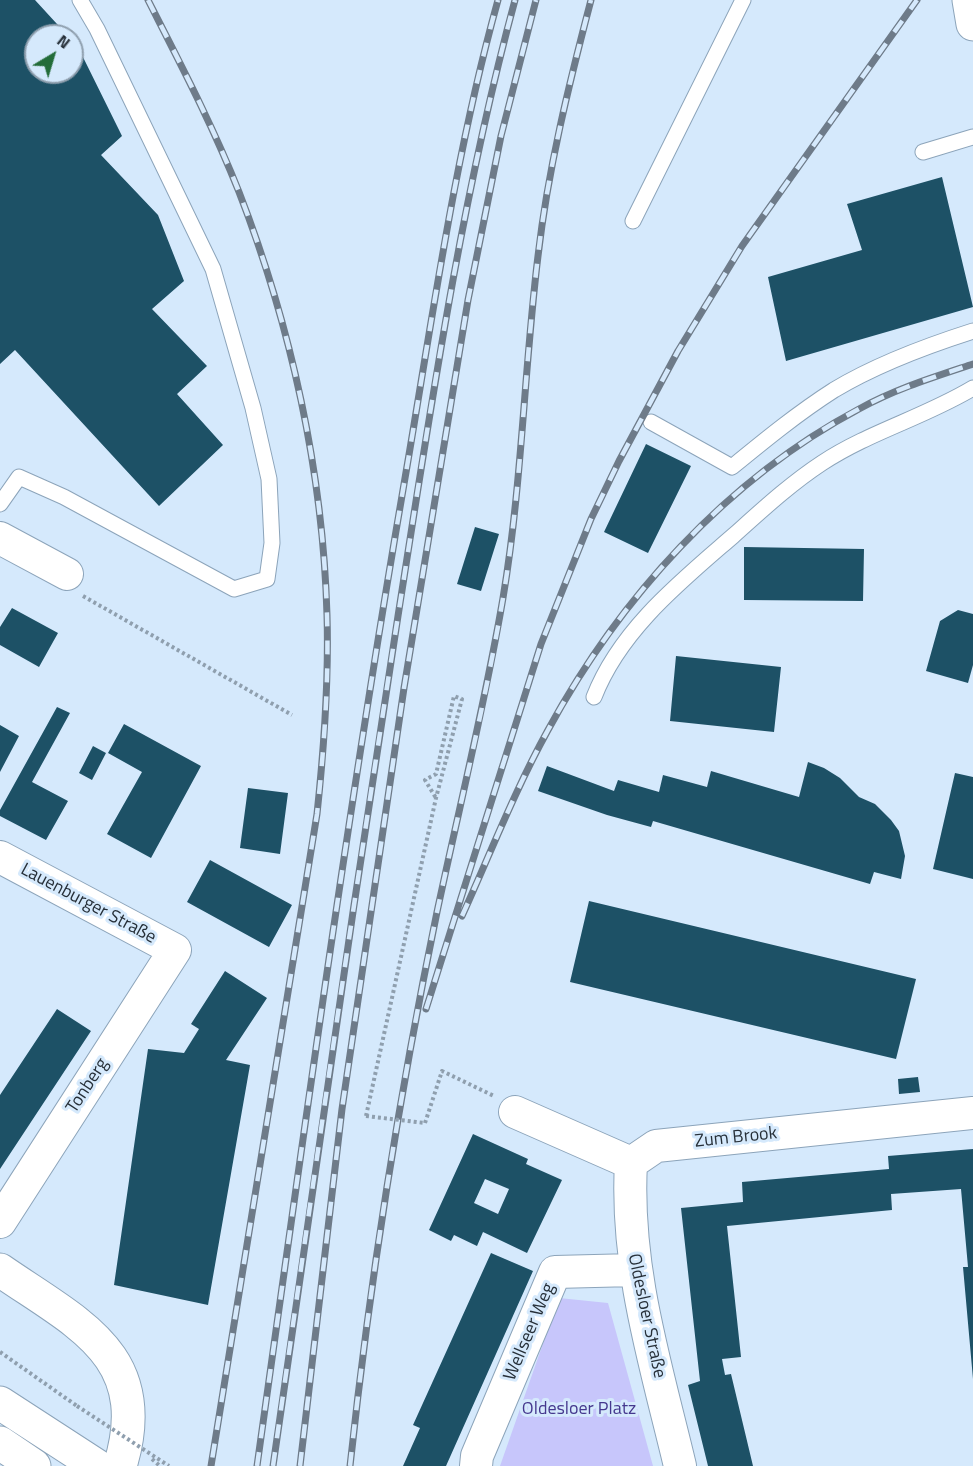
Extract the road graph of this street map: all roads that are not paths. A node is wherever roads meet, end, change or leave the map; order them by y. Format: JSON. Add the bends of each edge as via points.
{"nodes":[{"id":1,"x":80,"y":0,"type":"edge"},
{"id":2,"x":743,"y":0,"type":"edge"},
{"id":3,"x":969,"y":0,"type":"edge"},
{"id":4,"x":973,"y":24,"type":"edge"},
{"id":5,"x":973,"y":137,"type":"edge"},
{"id":6,"x":923,"y":152,"type":"dead end"},
{"id":7,"x":633,"y":220,"type":"dead end"},
{"id":8,"x":973,"y":331,"type":"edge"},
{"id":9,"x":973,"y":388,"type":"edge"},
{"id":10,"x":651,"y":422,"type":"dead end"},
{"id":11,"x":0,"y":504,"type":"edge"},
{"id":12,"x":0,"y":538,"type":"edge"},
{"id":13,"x":67,"y":574,"type":"road end"},
{"id":14,"x":594,"y":697,"type":"dead end"},
{"id":15,"x":0,"y":857,"type":"edge"},
{"id":16,"x":175,"y":950,"type":"joint"},
{"id":17,"x":515,"y":1112,"type":"dead end"},
{"id":18,"x":973,"y":1113,"type":"edge"},
{"id":19,"x":631,"y":1163,"type":"junction"},
{"id":20,"x":0,"y":1222,"type":"edge"},
{"id":21,"x":0,"y":1270,"type":"edge"},
{"id":22,"x":634,"y":1270,"type":"junction"},
{"id":23,"x":0,"y":1402,"type":"edge"},
{"id":24,"x":0,"y":1443,"type":"edge"},
{"id":25,"x":85,"y":1459,"type":"edge"},
{"id":26,"x":34,"y":1466,"type":"edge"},
{"id":27,"x":120,"y":1466,"type":"edge"},
{"id":28,"x":476,"y":1466,"type":"edge"},
{"id":29,"x":680,"y":1466,"type":"edge"}],
"edges":[{"from":1,"to":11,"type":"lane","via":[[213,269],[269,479],[272,543],[267,579],[234,589],[64,497],[19,477]]},
{"from":2,"to":7,"type":"lane"},
{"from":3,"to":4,"type":"main road"},
{"from":5,"to":6,"type":"lane"},
{"from":8,"to":10,"type":"lane","via":[[920,348],[836,389],[732,467]]},
{"from":9,"to":14,"type":"lane","via":[[822,463],[769,504],[655,606],[621,647]]},
{"from":12,"to":13,"type":"street"},
{"from":15,"to":16,"type":"street","name":"Lauenburger Straße"},
{"from":16,"to":20,"type":"street","name":"Tonberg"},
{"from":17,"to":19,"type":"street"},
{"from":18,"to":19,"type":"street","name":"Zum Brook","via":[[656,1146]]},
{"from":19,"to":22,"type":"street","name":"Oldesloer Straße","via":[[628,1205]]},
{"from":21,"to":27,"type":"main road","via":[[96,1339],[117,1364],[129,1412],[128,1439]]},
{"from":22,"to":28,"type":"street","name":"Wellseer Weg","via":[[555,1272]]},
{"from":22,"to":29,"type":"street","name":"Oldesloer Straße"},
{"from":23,"to":25,"type":"main road"},
{"from":24,"to":26,"type":"main road"}]}
